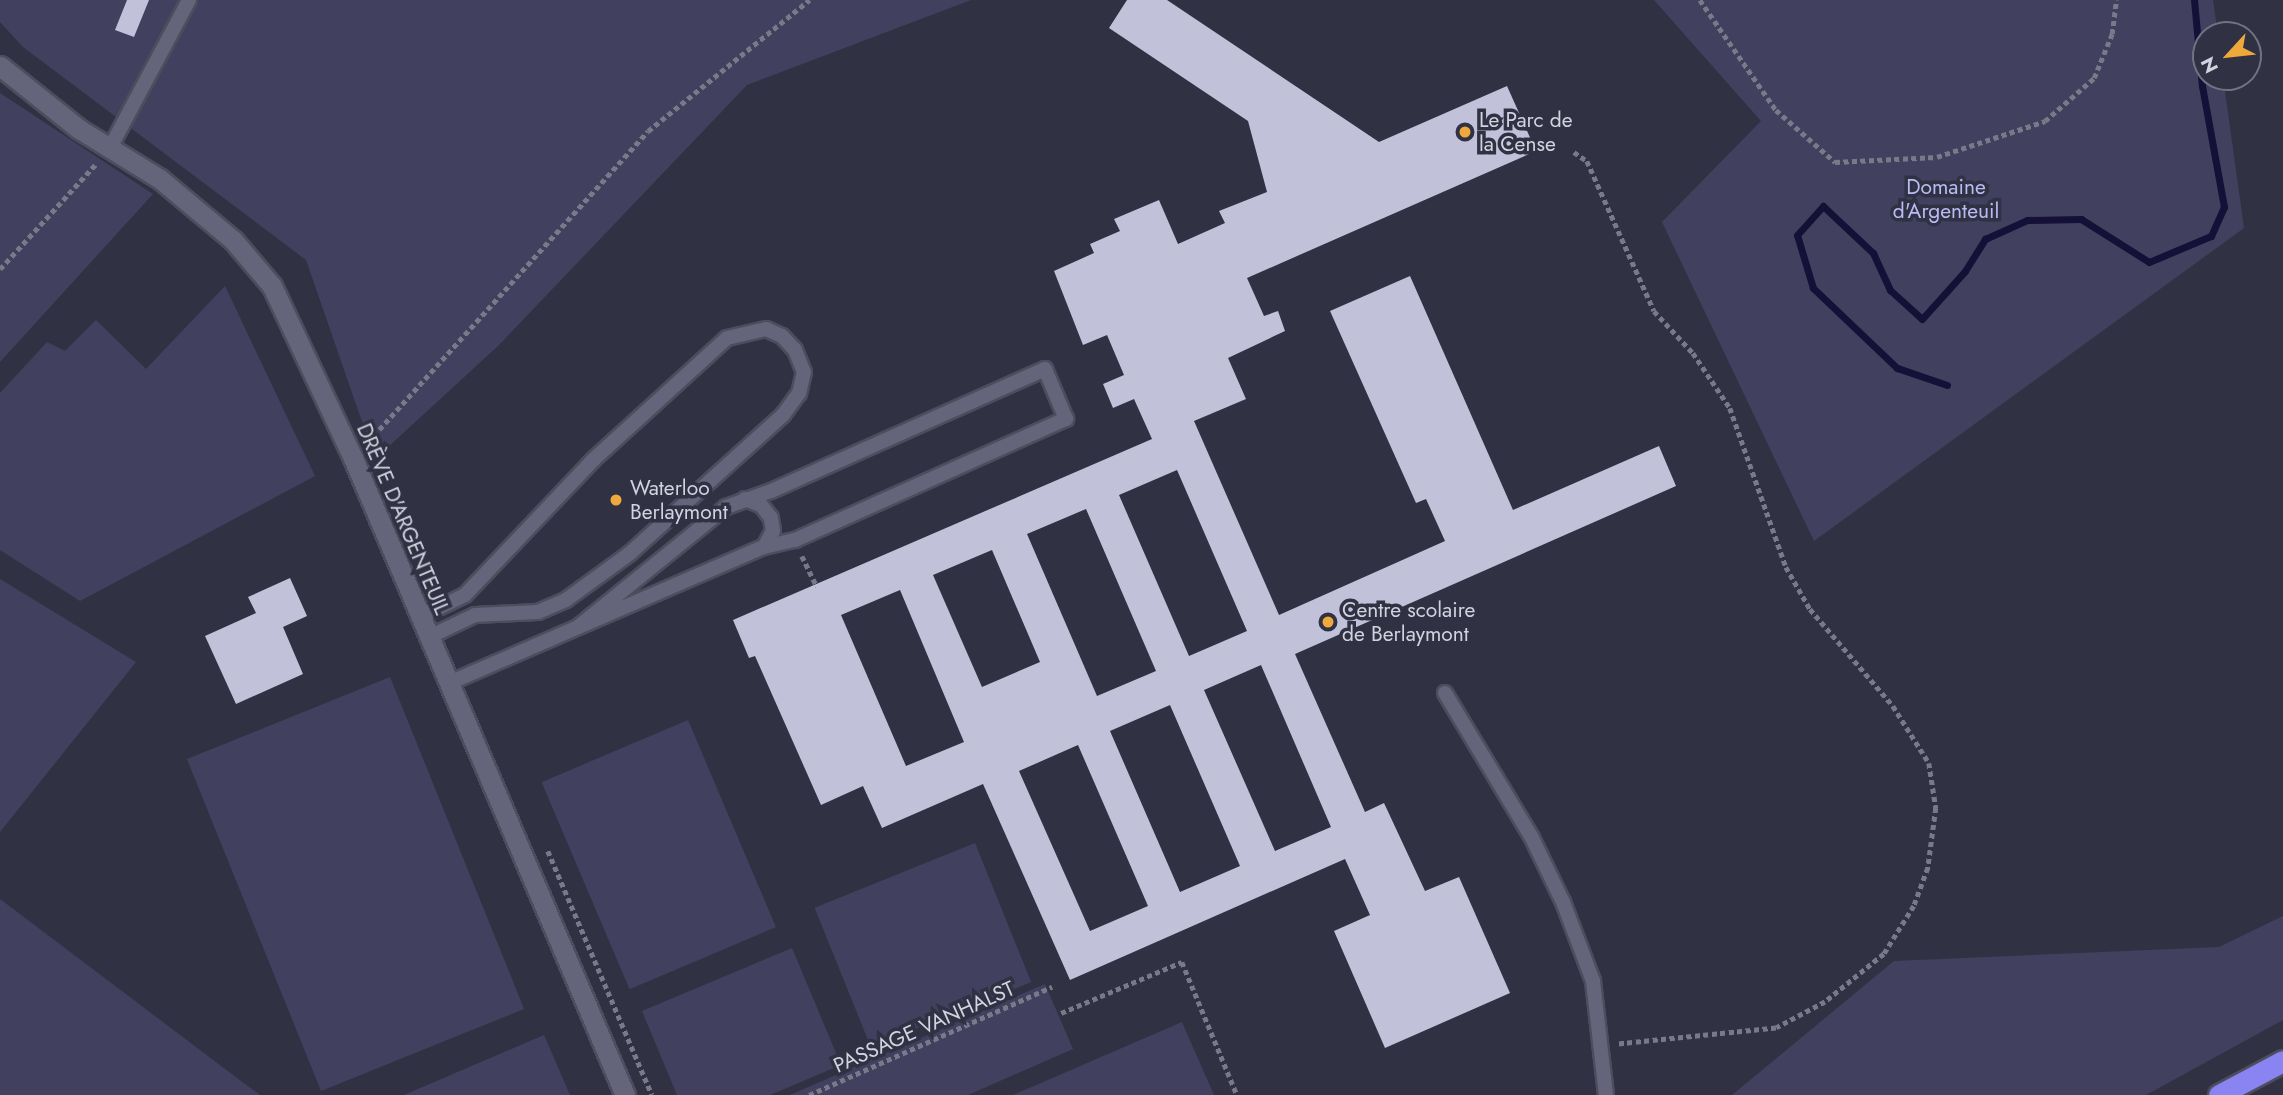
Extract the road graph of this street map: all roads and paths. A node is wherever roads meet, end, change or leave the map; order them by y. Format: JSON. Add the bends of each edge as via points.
{"nodes":[{"id":1,"x":189,"y":0,"type":"edge"},
{"id":2,"x":809,"y":0,"type":"edge"},
{"id":3,"x":1700,"y":0,"type":"edge"},
{"id":4,"x":2116,"y":0,"type":"edge"},
{"id":5,"x":0,"y":66,"type":"edge"},
{"id":6,"x":110,"y":148,"type":"junction"},
{"id":7,"x":1574,"y":152,"type":"dead end"},
{"id":8,"x":0,"y":269,"type":"edge"},
{"id":9,"x":353,"y":458,"type":"junction"},
{"id":10,"x":744,"y":499,"type":"junction"},
{"id":11,"x":764,"y":547,"type":"junction"},
{"id":12,"x":420,"y":617,"type":"junction"},
{"id":13,"x":579,"y":626,"type":"junction"},
{"id":14,"x":429,"y":638,"type":"junction"},
{"id":15,"x":449,"y":683,"type":"junction"},
{"id":16,"x":1446,"y":693,"type":"dead end"},
{"id":17,"x":1052,"y":987,"type":"dead end"},
{"id":18,"x":1062,"y":1013,"type":"dead end"},
{"id":19,"x":1604,"y":1045,"type":"junction"},
{"id":20,"x":2283,"y":1061,"type":"edge"},
{"id":21,"x":625,"y":1095,"type":"edge"},
{"id":22,"x":809,"y":1095,"type":"edge"},
{"id":23,"x":1237,"y":1095,"type":"edge"},
{"id":24,"x":1606,"y":1095,"type":"edge"},
{"id":25,"x":2219,"y":1095,"type":"edge"}],
"edges":[{"from":1,"to":6,"type":"lane"},
{"from":2,"to":9,"type":"path","via":[[648,131]]},
{"from":3,"to":4,"type":"path","via":[[1776,110],[1836,162],[1937,157],[2045,121],[2094,78],[2112,34]]},
{"from":5,"to":6,"type":"street","name":"DRÈVE D'ARGENTEUIL"},
{"from":6,"to":8,"type":"path"},
{"from":6,"to":9,"type":"street","name":"DRÈVE D'ARGENTEUIL","via":[[160,179],[233,240],[272,286]]},
{"from":7,"to":19,"type":"path","via":[[1587,161],[1654,311],[1693,353],[1730,408],[1786,567],[1810,609],[1893,706],[1929,763],[1936,808],[1928,868],[1914,906],[1884,954],[1825,1002],[1776,1028]]},
{"from":9,"to":12,"type":"street","name":"DRÈVE D'ARGENTEUIL"},
{"from":10,"to":11,"type":"lane","via":[[761,505],[771,518],[773,531]]},
{"from":10,"to":11,"type":"lane","via":[[1045,369],[1066,419],[794,540]]},
{"from":10,"to":13,"type":"lane","via":[[708,520]]},
{"from":11,"to":13,"type":"lane"},
{"from":12,"to":14,"type":"street","name":"DRÈVE D'ARGENTEUIL"},
{"from":12,"to":14,"type":"lane","via":[[465,595],[593,460],[727,338],[766,330],[782,336],[795,350],[804,372],[799,393],[783,415],[629,555],[566,600],[538,612],[475,615]]},
{"from":13,"to":15,"type":"lane"},
{"from":14,"to":15,"type":"street","name":"DRÈVE D'ARGENTEUIL"},
{"from":15,"to":21,"type":"street","name":"DRÈVE D'ARGENTEUIL"},
{"from":16,"to":19,"type":"lane","via":[[1532,838],[1563,902],[1593,981]]},
{"from":17,"to":22,"type":"path","name":"PASSAGE VANHALST"},
{"from":18,"to":23,"type":"path","via":[[1182,962]]},
{"from":19,"to":24,"type":"lane"},
{"from":20,"to":25,"type":"highway"}]}
